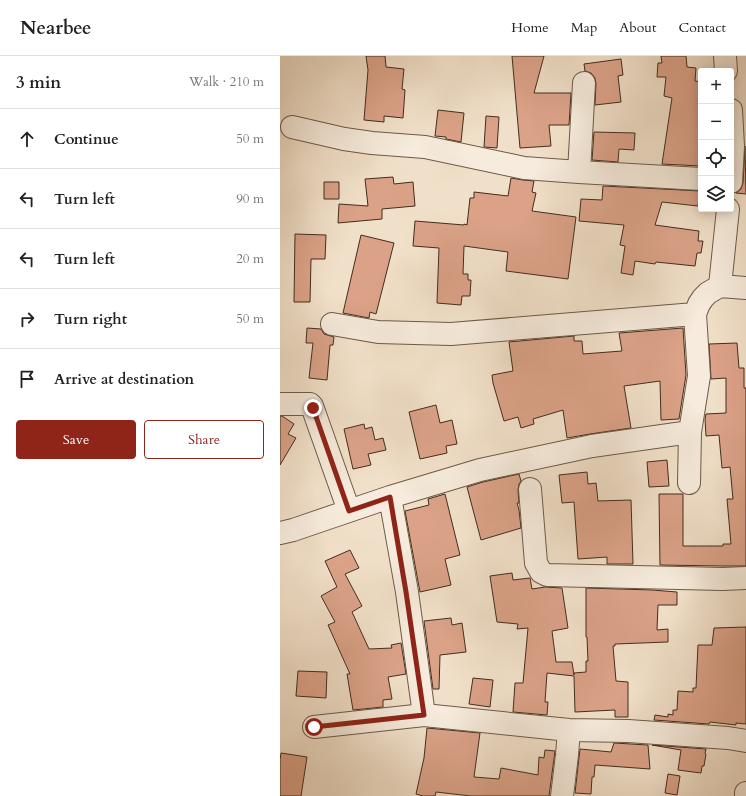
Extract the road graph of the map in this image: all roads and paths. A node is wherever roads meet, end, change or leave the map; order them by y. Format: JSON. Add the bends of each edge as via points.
{"nodes":[{"id":1,"x":724,"y":56,"type":"edge"},
{"id":2,"x":726,"y":68,"type":"edge"},
{"id":3,"x":584,"y":83,"type":"dead end"},
{"id":4,"x":734,"y":111,"type":"edge"},
{"id":5,"x":746,"y":112,"type":"edge"},
{"id":6,"x":292,"y":127,"type":"dead end"},
{"id":7,"x":733,"y":140,"type":"edge"},
{"id":8,"x":579,"y":172,"type":"junction"},
{"id":9,"x":731,"y":176,"type":"edge"},
{"id":10,"x":698,"y":179,"type":"edge"},
{"id":11,"x":728,"y":212,"type":"edge"},
{"id":12,"x":720,"y":286,"type":"junction"},
{"id":13,"x":746,"y":288,"type":"edge"},
{"id":14,"x":695,"y":314,"type":"junction"},
{"id":15,"x":332,"y":324,"type":"dead end"},
{"id":16,"x":280,"y":404,"type":"edge"},
{"id":17,"x":690,"y":432,"type":"junction"},
{"id":18,"x":689,"y":483,"type":"dead end"},
{"id":19,"x":530,"y":489,"type":"dead end"},
{"id":20,"x":390,"y":497,"type":"junction"},
{"id":21,"x":349,"y":511,"type":"junction"},
{"id":22,"x":280,"y":533,"type":"edge"},
{"id":23,"x":746,"y":578,"type":"edge"},
{"id":24,"x":424,"y":715,"type":"junction"},
{"id":25,"x":314,"y":727,"type":"dead end"},
{"id":26,"x":569,"y":730,"type":"junction"},
{"id":27,"x":746,"y":741,"type":"edge"},
{"id":28,"x":562,"y":796,"type":"edge"}],
"edges":[{"from":1,"to":2,"type":"street"},
{"from":3,"to":8,"type":"street"},
{"from":4,"to":5,"type":"street"},
{"from":6,"to":8,"type":"street","via":[[344,139],[425,147],[524,168]]},
{"from":7,"to":9,"type":"street"},
{"from":8,"to":10,"type":"street"},
{"from":11,"to":12,"type":"street"},
{"from":12,"to":13,"type":"street"},
{"from":12,"to":14,"type":"street","via":[[703,298]]},
{"from":14,"to":15,"type":"street","via":[[452,334],[378,332]]},
{"from":14,"to":17,"type":"street","via":[[699,376]]},
{"from":16,"to":21,"type":"street","via":[[312,406]]},
{"from":17,"to":18,"type":"street"},
{"from":17,"to":20,"type":"street","via":[[592,446],[480,470]]},
{"from":19,"to":23,"type":"street","via":[[536,563],[541,572],[547,575]]},
{"from":20,"to":21,"type":"street"},
{"from":20,"to":24,"type":"street"},
{"from":21,"to":22,"type":"street"},
{"from":24,"to":25,"type":"street"},
{"from":24,"to":26,"type":"street"},
{"from":26,"to":27,"type":"street","via":[[636,731]]},
{"from":26,"to":28,"type":"street"}]}
